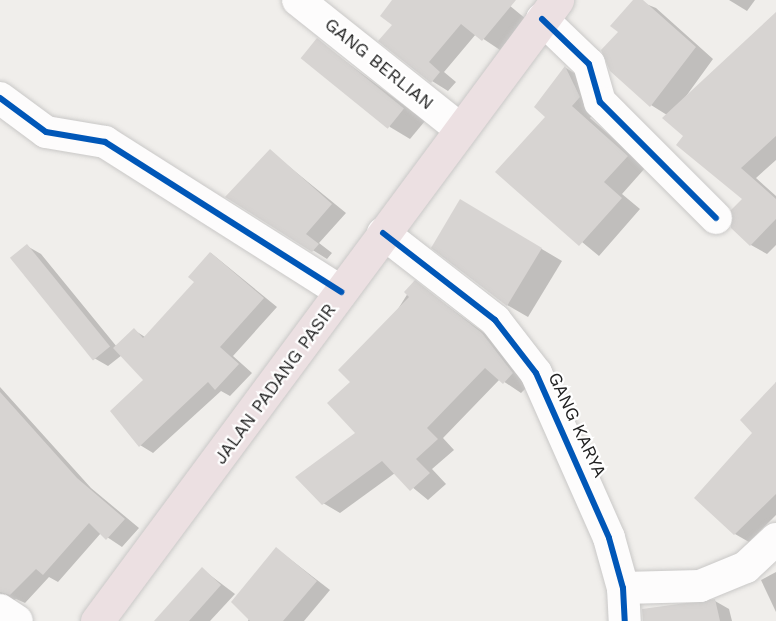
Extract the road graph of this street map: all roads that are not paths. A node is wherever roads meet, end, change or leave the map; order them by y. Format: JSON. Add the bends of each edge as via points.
{"nodes":[{"id":1,"x":298,"y":0,"type":"edge"},
{"id":2,"x":550,"y":10,"type":"edge"},
{"id":3,"x":0,"y":98,"type":"edge"},
{"id":4,"x":459,"y":128,"type":"junction"},
{"id":5,"x":716,"y":218,"type":"dead end"},
{"id":6,"x":383,"y":233,"type":"junction"},
{"id":7,"x":341,"y":292,"type":"junction"},
{"id":8,"x":776,"y":539,"type":"edge"},
{"id":9,"x":623,"y":588,"type":"junction"},
{"id":10,"x":0,"y":610,"type":"edge"},
{"id":11,"x":17,"y":621,"type":"edge"},
{"id":12,"x":97,"y":621,"type":"edge"},
{"id":13,"x":625,"y":621,"type":"edge"}],
"edges":[{"from":1,"to":4,"type":"street","name":"GANG BERLIAN"},
{"from":2,"to":4,"type":"highway","name":"JALAN PADANG PASIR"},
{"from":2,"to":5,"type":"street","via":[[589,64],[600,102]]},
{"from":3,"to":7,"type":"street","via":[[46,132],[105,142]]},
{"from":4,"to":6,"type":"highway","name":"JALAN PADANG PASIR"},
{"from":6,"to":7,"type":"highway","name":"JALAN PADANG PASIR"},
{"from":6,"to":9,"type":"street","name":"GANG KARYA","via":[[495,320],[536,373],[587,480]]},
{"from":7,"to":12,"type":"highway","name":"JALAN PADANG PASIR"},
{"from":8,"to":9,"type":"street","via":[[746,567],[700,586]]},
{"from":9,"to":13,"type":"street","name":"GANG KARYA"},
{"from":10,"to":11,"type":"street"}]}
